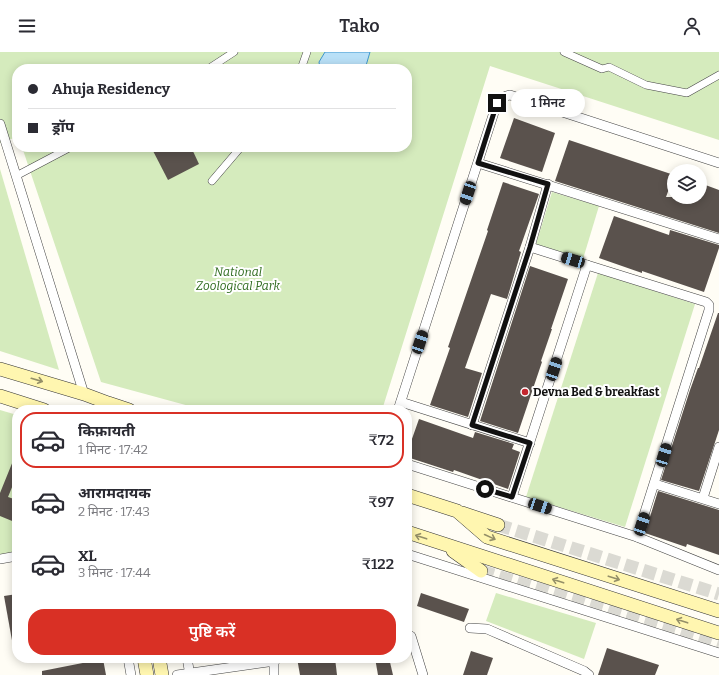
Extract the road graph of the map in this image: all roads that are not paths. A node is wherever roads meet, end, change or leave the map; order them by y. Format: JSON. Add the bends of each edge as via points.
{"nodes":[{"id":1,"x":234,"y":52,"type":"edge"},
{"id":2,"x":307,"y":52,"type":"edge"},
{"id":3,"x":564,"y":52,"type":"edge"},
{"id":4,"x":216,"y":64,"type":"edge"},
{"id":5,"x":303,"y":64,"type":"edge"},
{"id":6,"x":719,"y":75,"type":"edge"},
{"id":7,"x":0,"y":124,"type":"edge"},
{"id":8,"x":62,"y":152,"type":"edge"},
{"id":9,"x":238,"y":152,"type":"edge"},
{"id":10,"x":478,"y":163,"type":"junction"},
{"id":11,"x":719,"y":163,"type":"edge"},
{"id":12,"x":16,"y":176,"type":"junction"},
{"id":13,"x":212,"y":181,"type":"dead end"},
{"id":14,"x":548,"y":184,"type":"junction"},
{"id":15,"x":719,"y":239,"type":"edge"},
{"id":16,"x":530,"y":247,"type":"junction"},
{"id":17,"x":587,"y":265,"type":"junction"},
{"id":18,"x":0,"y":369,"type":"edge"},
{"id":19,"x":84,"y":394,"type":"junction"},
{"id":20,"x":0,"y":396,"type":"edge"},
{"id":21,"x":28,"y":405,"type":"edge"},
{"id":22,"x":103,"y":405,"type":"edge"},
{"id":23,"x":400,"y":405,"type":"edge"},
{"id":24,"x":412,"y":409,"type":"edge"},
{"id":25,"x":472,"y":425,"type":"junction"},
{"id":26,"x":530,"y":443,"type":"junction"},
{"id":27,"x":719,"y":448,"type":"edge"},
{"id":28,"x":412,"y":466,"type":"edge"},
{"id":29,"x":655,"y":484,"type":"junction"},
{"id":30,"x":412,"y":497,"type":"edge"},
{"id":31,"x":512,"y":497,"type":"junction"},
{"id":32,"x":703,"y":498,"type":"junction"},
{"id":33,"x":719,"y":504,"type":"edge"},
{"id":34,"x":457,"y":511,"type":"junction"},
{"id":35,"x":498,"y":525,"type":"tunnel mouth"},
{"id":36,"x":412,"y":534,"type":"edge"},
{"id":37,"x":637,"y":538,"type":"junction"},
{"id":38,"x":443,"y":544,"type":"junction"},
{"id":39,"x":412,"y":556,"type":"edge"},
{"id":40,"x":12,"y":557,"type":"edge"},
{"id":41,"x":0,"y":559,"type":"edge"},
{"id":42,"x":719,"y":570,"type":"edge"},
{"id":43,"x":481,"y":571,"type":"tunnel mouth"},
{"id":44,"x":719,"y":611,"type":"edge"},
{"id":45,"x":470,"y":628,"type":"dead end"},
{"id":46,"x":719,"y":633,"type":"edge"},
{"id":47,"x":412,"y":639,"type":"edge"},
{"id":48,"x":719,"y":653,"type":"edge"},
{"id":49,"x":129,"y":663,"type":"edge"},
{"id":50,"x":145,"y":663,"type":"edge"},
{"id":51,"x":160,"y":663,"type":"edge"},
{"id":52,"x":188,"y":663,"type":"edge"},
{"id":53,"x":252,"y":663,"type":"edge"},
{"id":54,"x":274,"y":663,"type":"edge"},
{"id":55,"x":190,"y":674,"type":"edge"},
{"id":56,"x":131,"y":675,"type":"edge"},
{"id":57,"x":147,"y":675,"type":"edge"},
{"id":58,"x":162,"y":675,"type":"edge"},
{"id":59,"x":177,"y":675,"type":"edge"},
{"id":60,"x":274,"y":675,"type":"edge"},
{"id":61,"x":423,"y":675,"type":"edge"},
{"id":62,"x":589,"y":675,"type":"edge"}],
"edges":[{"from":1,"to":4,"type":"street"},
{"from":2,"to":5,"type":"street"},
{"from":3,"to":6,"type":"street","via":[[602,69],[609,67],[646,85],[687,93]]},
{"from":7,"to":12,"type":"street"},
{"from":8,"to":12,"type":"street"},
{"from":9,"to":13,"type":"street"},
{"from":10,"to":11,"type":"street","via":[[497,103],[501,98],[510,95]]},
{"from":10,"to":14,"type":"street"},
{"from":10,"to":23,"type":"street"},
{"from":12,"to":19,"type":"street"},
{"from":14,"to":15,"type":"street"},
{"from":14,"to":16,"type":"street"},
{"from":16,"to":17,"type":"street"},
{"from":16,"to":25,"type":"street"},
{"from":17,"to":26,"type":"street"},
{"from":17,"to":29,"type":"street","via":[[706,302],[710,310]]},
{"from":18,"to":19,"type":"main road","one_way":true},
{"from":19,"to":22,"type":"main road"},
{"from":20,"to":21,"type":"main road"},
{"from":24,"to":25,"type":"street"},
{"from":25,"to":26,"type":"street"},
{"from":26,"to":31,"type":"street"},
{"from":27,"to":32,"type":"street"},
{"from":28,"to":31,"type":"street"},
{"from":29,"to":32,"type":"street"},
{"from":29,"to":37,"type":"street"},
{"from":30,"to":34,"type":"main road"},
{"from":31,"to":37,"type":"street"},
{"from":32,"to":33,"type":"street"},
{"from":34,"to":35,"type":"main road"},
{"from":34,"to":44,"type":"main road","one_way":true,"via":[[487,537]]},
{"from":38,"to":36,"type":"main road","one_way":true},
{"from":37,"to":42,"type":"street"},
{"from":38,"to":43,"type":"main road"},
{"from":46,"to":38,"type":"main road","one_way":true},
{"from":39,"to":48,"type":"street"},
{"from":40,"to":41,"type":"street"},
{"from":45,"to":62,"type":"street","via":[[487,629]]},
{"from":47,"to":61,"type":"street"},
{"from":49,"to":56,"type":"street"},
{"from":50,"to":57,"type":"main road"},
{"from":51,"to":58,"type":"main road"},
{"from":52,"to":55,"type":"street"},
{"from":53,"to":55,"type":"street"},
{"from":54,"to":60,"type":"street"},
{"from":55,"to":59,"type":"street"}]}
